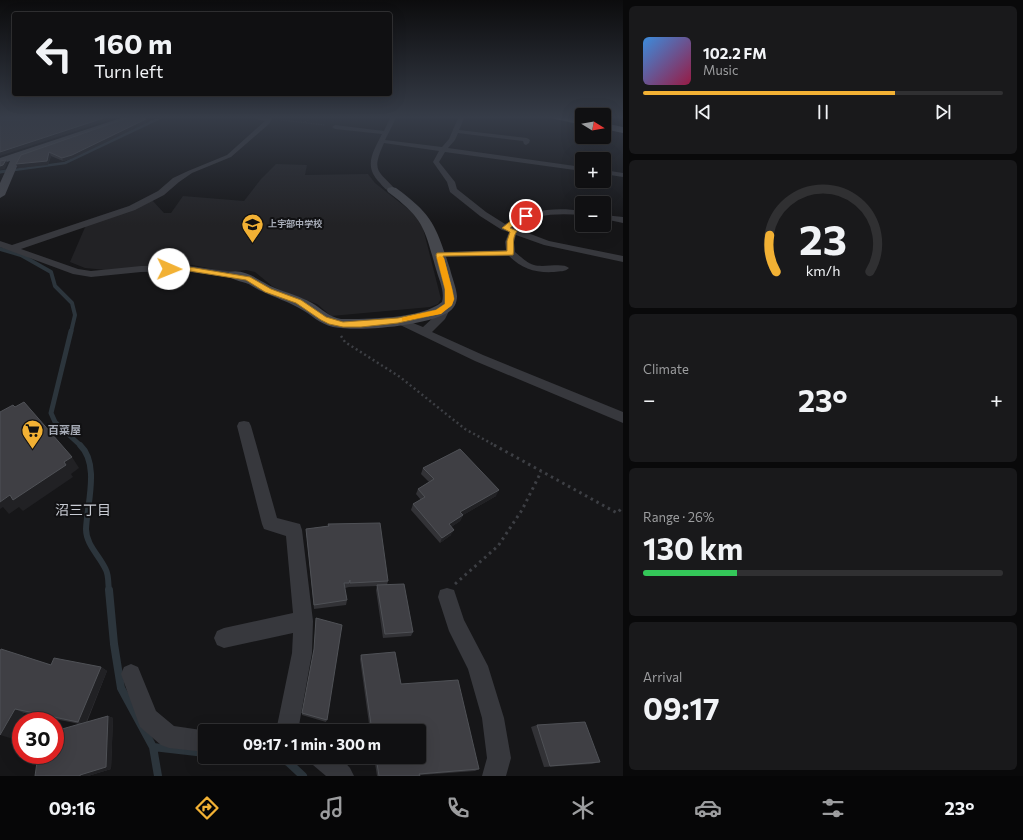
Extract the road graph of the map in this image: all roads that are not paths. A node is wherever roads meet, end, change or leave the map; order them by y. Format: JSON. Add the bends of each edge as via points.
{"nodes":[{"id":1,"x":26,"y":152,"type":"edge"},
{"id":2,"x":234,"y":152,"type":"edge"},
{"id":3,"x":377,"y":152,"type":"edge"},
{"id":4,"x":442,"y":152,"type":"edge"},
{"id":5,"x":461,"y":152,"type":"edge"},
{"id":6,"x":17,"y":155,"type":"junction"},
{"id":7,"x":0,"y":161,"type":"edge"},
{"id":8,"x":575,"y":168,"type":"edge"},
{"id":9,"x":611,"y":173,"type":"edge"},
{"id":10,"x":623,"y":175,"type":"edge"},
{"id":11,"x":392,"y":190,"type":"joint"},
{"id":12,"x":0,"y":195,"type":"edge"},
{"id":13,"x":575,"y":212,"type":"edge"},
{"id":14,"x":611,"y":218,"type":"edge"},
{"id":15,"x":623,"y":220,"type":"edge"},
{"id":16,"x":510,"y":230,"type":"junction"},
{"id":17,"x":0,"y":244,"type":"edge"},
{"id":18,"x":14,"y":248,"type":"junction"},
{"id":19,"x":511,"y":253,"type":"junction"},
{"id":20,"x":439,"y":255,"type":"junction"},
{"id":21,"x":623,"y":259,"type":"edge"},
{"id":22,"x":564,"y":268,"type":"dead end"},
{"id":23,"x":234,"y":275,"type":"joint"},
{"id":24,"x":445,"y":309,"type":"junction"},
{"id":25,"x":398,"y":320,"type":"junction"},
{"id":26,"x":424,"y":333,"type":"junction"},
{"id":27,"x":623,"y":418,"type":"edge"},
{"id":28,"x":244,"y":426,"type":"dead end"},
{"id":29,"x":447,"y":597,"type":"road end"},
{"id":30,"x":303,"y":621,"type":"junction"},
{"id":31,"x":224,"y":638,"type":"dead end"},
{"id":32,"x":131,"y":674,"type":"dead end"},
{"id":33,"x":288,"y":724,"type":"edge"},
{"id":34,"x":198,"y":740,"type":"edge"},
{"id":35,"x":331,"y":764,"type":"edge"},
{"id":36,"x":342,"y":776,"type":"edge"},
{"id":37,"x":494,"y":776,"type":"edge"}],
"edges":[{"from":1,"to":6,"type":"street"},
{"from":2,"to":18,"type":"street","via":[[190,172],[149,200],[132,208]]},
{"from":3,"to":11,"type":"street","via":[[373,167]]},
{"from":4,"to":16,"type":"street","via":[[436,162],[451,182],[453,190],[483,214]]},
{"from":5,"to":8,"type":"street"},
{"from":6,"to":7,"type":"street"},
{"from":6,"to":12,"type":"street"},
{"from":9,"to":10,"type":"street"},
{"from":11,"to":20,"type":"street","via":[[425,218]]},
{"from":13,"to":16,"type":"street","via":[[551,211],[526,216],[515,221]]},
{"from":14,"to":15,"type":"street"},
{"from":16,"to":19,"type":"street"},
{"from":16,"to":21,"type":"street","via":[[548,243]]},
{"from":17,"to":18,"type":"street"},
{"from":18,"to":23,"type":"street","via":[[76,272],[91,274],[183,268]]},
{"from":19,"to":20,"type":"street"},
{"from":19,"to":22,"type":"street","via":[[523,266],[529,268]]},
{"from":20,"to":24,"type":"street","via":[[449,289],[449,305]]},
{"from":23,"to":25,"type":"street","via":[[248,278],[268,291],[299,302],[323,319],[332,322],[343,325]]},
{"from":24,"to":25,"type":"street"},
{"from":24,"to":26,"type":"street","via":[[441,317]]},
{"from":25,"to":26,"type":"street"},
{"from":26,"to":27,"type":"street"},
{"from":28,"to":30,"type":"street","via":[[270,524],[294,530]]},
{"from":29,"to":37,"type":"street","via":[[456,624],[478,666],[493,718],[499,758]]},
{"from":30,"to":31,"type":"street"},
{"from":30,"to":33,"type":"street","via":[[302,653]]},
{"from":32,"to":34,"type":"street","via":[[148,719],[169,737]]},
{"from":35,"to":36,"type":"street"}]}
